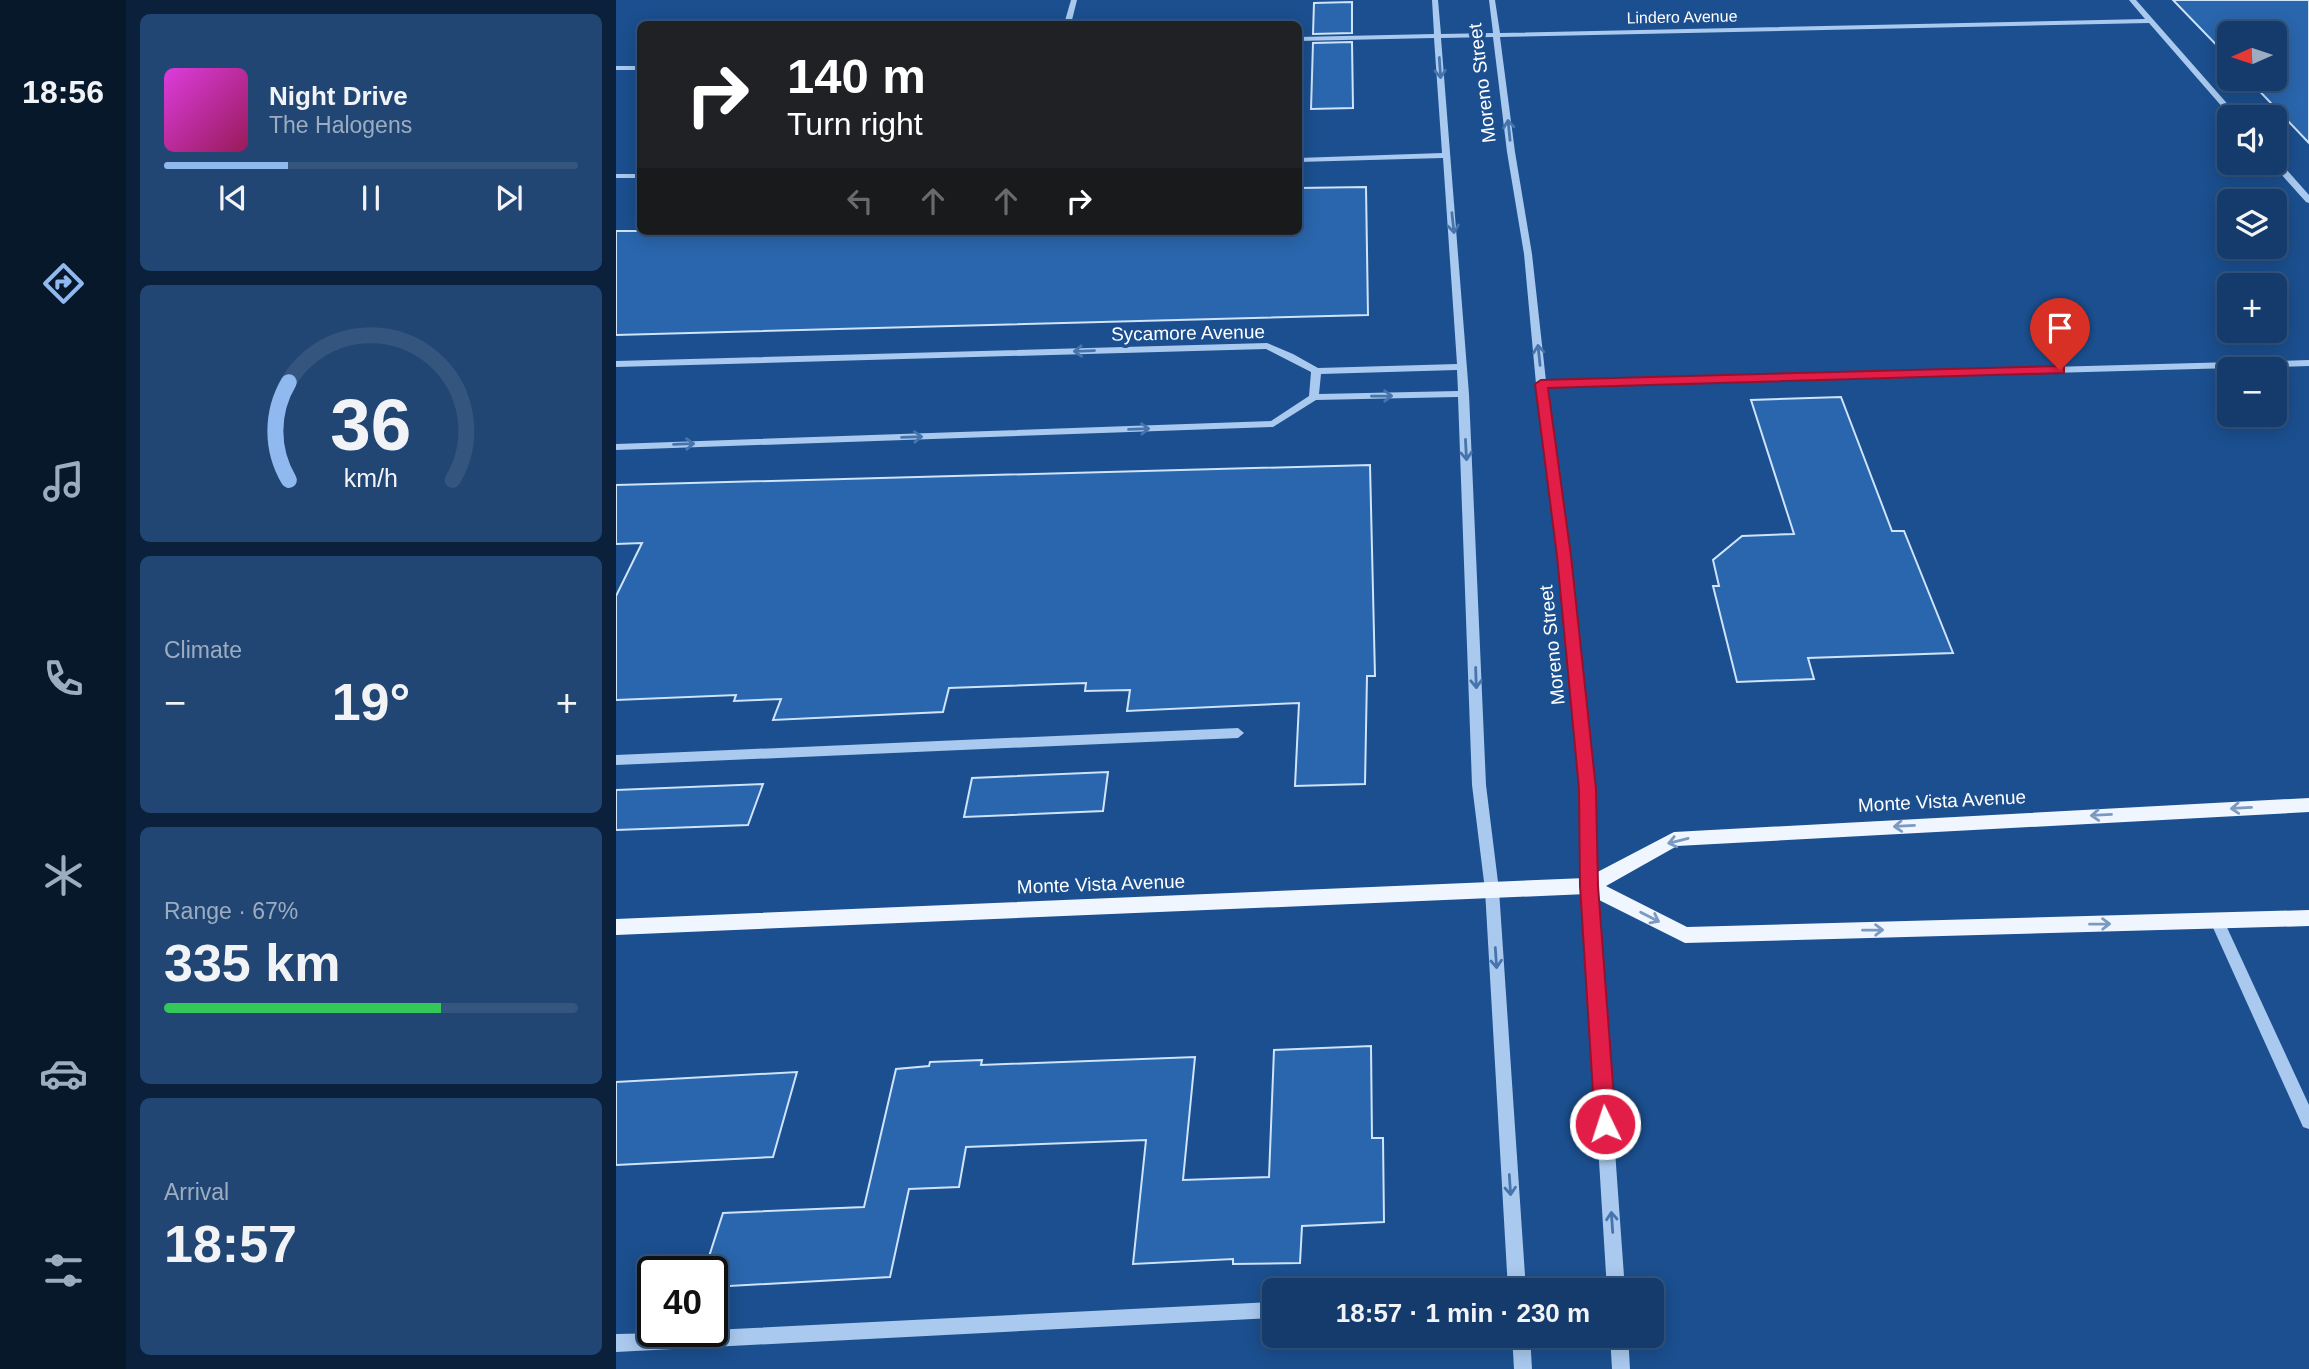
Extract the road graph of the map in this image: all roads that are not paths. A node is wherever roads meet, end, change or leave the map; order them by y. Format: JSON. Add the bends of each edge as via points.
{"nodes":[{"id":1,"x":1074,"y":0,"type":"edge"},
{"id":2,"x":1435,"y":0,"type":"edge"},
{"id":3,"x":1492,"y":0,"type":"edge"},
{"id":4,"x":2132,"y":0,"type":"edge"},
{"id":5,"x":1068,"y":21,"type":"edge"},
{"id":6,"x":2150,"y":21,"type":"junction"},
{"id":7,"x":1498,"y":34,"type":"junction"},
{"id":8,"x":1438,"y":36,"type":"junction"},
{"id":9,"x":1302,"y":39,"type":"edge"},
{"id":10,"x":616,"y":68,"type":"edge"},
{"id":11,"x":637,"y":68,"type":"edge"},
{"id":12,"x":2224,"y":105,"type":"edge"},
{"id":13,"x":1446,"y":155,"type":"junction"},
{"id":14,"x":1302,"y":160,"type":"edge"},
{"id":15,"x":2287,"y":175,"type":"edge"},
{"id":16,"x":616,"y":176,"type":"edge"},
{"id":17,"x":637,"y":176,"type":"edge"},
{"id":18,"x":2309,"y":188,"type":"edge"},
{"id":19,"x":2299,"y":189,"type":"junction"},
{"id":20,"x":2309,"y":200,"type":"edge"},
{"id":21,"x":2309,"y":363,"type":"edge"},
{"id":22,"x":616,"y":364,"type":"edge"},
{"id":23,"x":1462,"y":367,"type":"junction"},
{"id":24,"x":1316,"y":371,"type":"junction"},
{"id":25,"x":1541,"y":384,"type":"junction"},
{"id":26,"x":1464,"y":394,"type":"junction"},
{"id":27,"x":1314,"y":397,"type":"junction"},
{"id":28,"x":616,"y":447,"type":"edge"},
{"id":29,"x":1238,"y":733,"type":"dead end"},
{"id":30,"x":616,"y":760,"type":"edge"},
{"id":31,"x":2309,"y":805,"type":"edge"},
{"id":32,"x":1589,"y":886,"type":"junction"},
{"id":33,"x":1492,"y":890,"type":"junction"},
{"id":34,"x":2309,"y":918,"type":"edge"},
{"id":35,"x":2217,"y":921,"type":"junction"},
{"id":36,"x":616,"y":927,"type":"edge"},
{"id":37,"x":2309,"y":1122,"type":"edge"},
{"id":38,"x":1516,"y":1278,"type":"edge"},
{"id":39,"x":1615,"y":1278,"type":"edge"},
{"id":40,"x":1262,"y":1311,"type":"edge"},
{"id":41,"x":616,"y":1343,"type":"edge"},
{"id":42,"x":1522,"y":1348,"type":"edge"},
{"id":43,"x":1620,"y":1348,"type":"edge"},
{"id":44,"x":1523,"y":1369,"type":"edge"},
{"id":45,"x":1621,"y":1369,"type":"edge"}],
"edges":[{"from":1,"to":5,"type":"street"},
{"from":2,"to":8,"type":"street","name":"Moreno Street"},
{"from":3,"to":7,"type":"street","name":"Moreno Street"},
{"from":4,"to":6,"type":"street"},
{"from":6,"to":7,"type":"street","name":"Lindero Avenue"},
{"from":6,"to":12,"type":"street"},
{"from":7,"to":8,"type":"street","name":"Lindero Avenue"},
{"from":25,"to":7,"type":"street","name":"Moreno Street","one_way":true},
{"from":8,"to":9,"type":"street","name":"Lindero Avenue"},
{"from":8,"to":13,"type":"street","name":"Moreno Street","one_way":true},
{"from":10,"to":11,"type":"street"},
{"from":13,"to":14,"type":"street"},
{"from":13,"to":23,"type":"street","name":"Moreno Street","one_way":true},
{"from":15,"to":19,"type":"street"},
{"from":16,"to":17,"type":"street"},
{"from":18,"to":19,"type":"street"},
{"from":19,"to":20,"type":"street"},
{"from":21,"to":25,"type":"street"},
{"from":24,"to":22,"type":"street","name":"Sycamore Avenue","one_way":true,"via":[[1267,346]]},
{"from":23,"to":24,"type":"street"},
{"from":23,"to":26,"type":"street","name":"Moreno Street"},
{"from":24,"to":27,"type":"street"},
{"from":25,"to":32,"type":"street","name":"Moreno Street","via":[[1587,789]]},
{"from":27,"to":26,"type":"street","one_way":true},
{"from":26,"to":33,"type":"street","name":"Moreno Street","one_way":true,"via":[[1479,785]]},
{"from":28,"to":27,"type":"street","one_way":true,"via":[[1273,424]]},
{"from":29,"to":30,"type":"street"},
{"from":31,"to":32,"type":"main road","name":"Monte Vista Avenue","one_way":true,"via":[[1674,839]]},
{"from":32,"to":33,"type":"main road","name":"Monte Vista Avenue"},
{"from":32,"to":35,"type":"main road","name":"Monte Vista Avenue","one_way":true,"via":[[1685,935]]},
{"from":39,"to":32,"type":"street","name":"Moreno Street","one_way":true},
{"from":33,"to":36,"type":"main road","name":"Monte Vista Avenue"},
{"from":33,"to":38,"type":"street","name":"Moreno Street","one_way":true},
{"from":34,"to":35,"type":"main road","name":"Monte Vista Avenue"},
{"from":35,"to":37,"type":"street"},
{"from":40,"to":41,"type":"street"},
{"from":42,"to":44,"type":"street"},
{"from":43,"to":45,"type":"street"}]}
